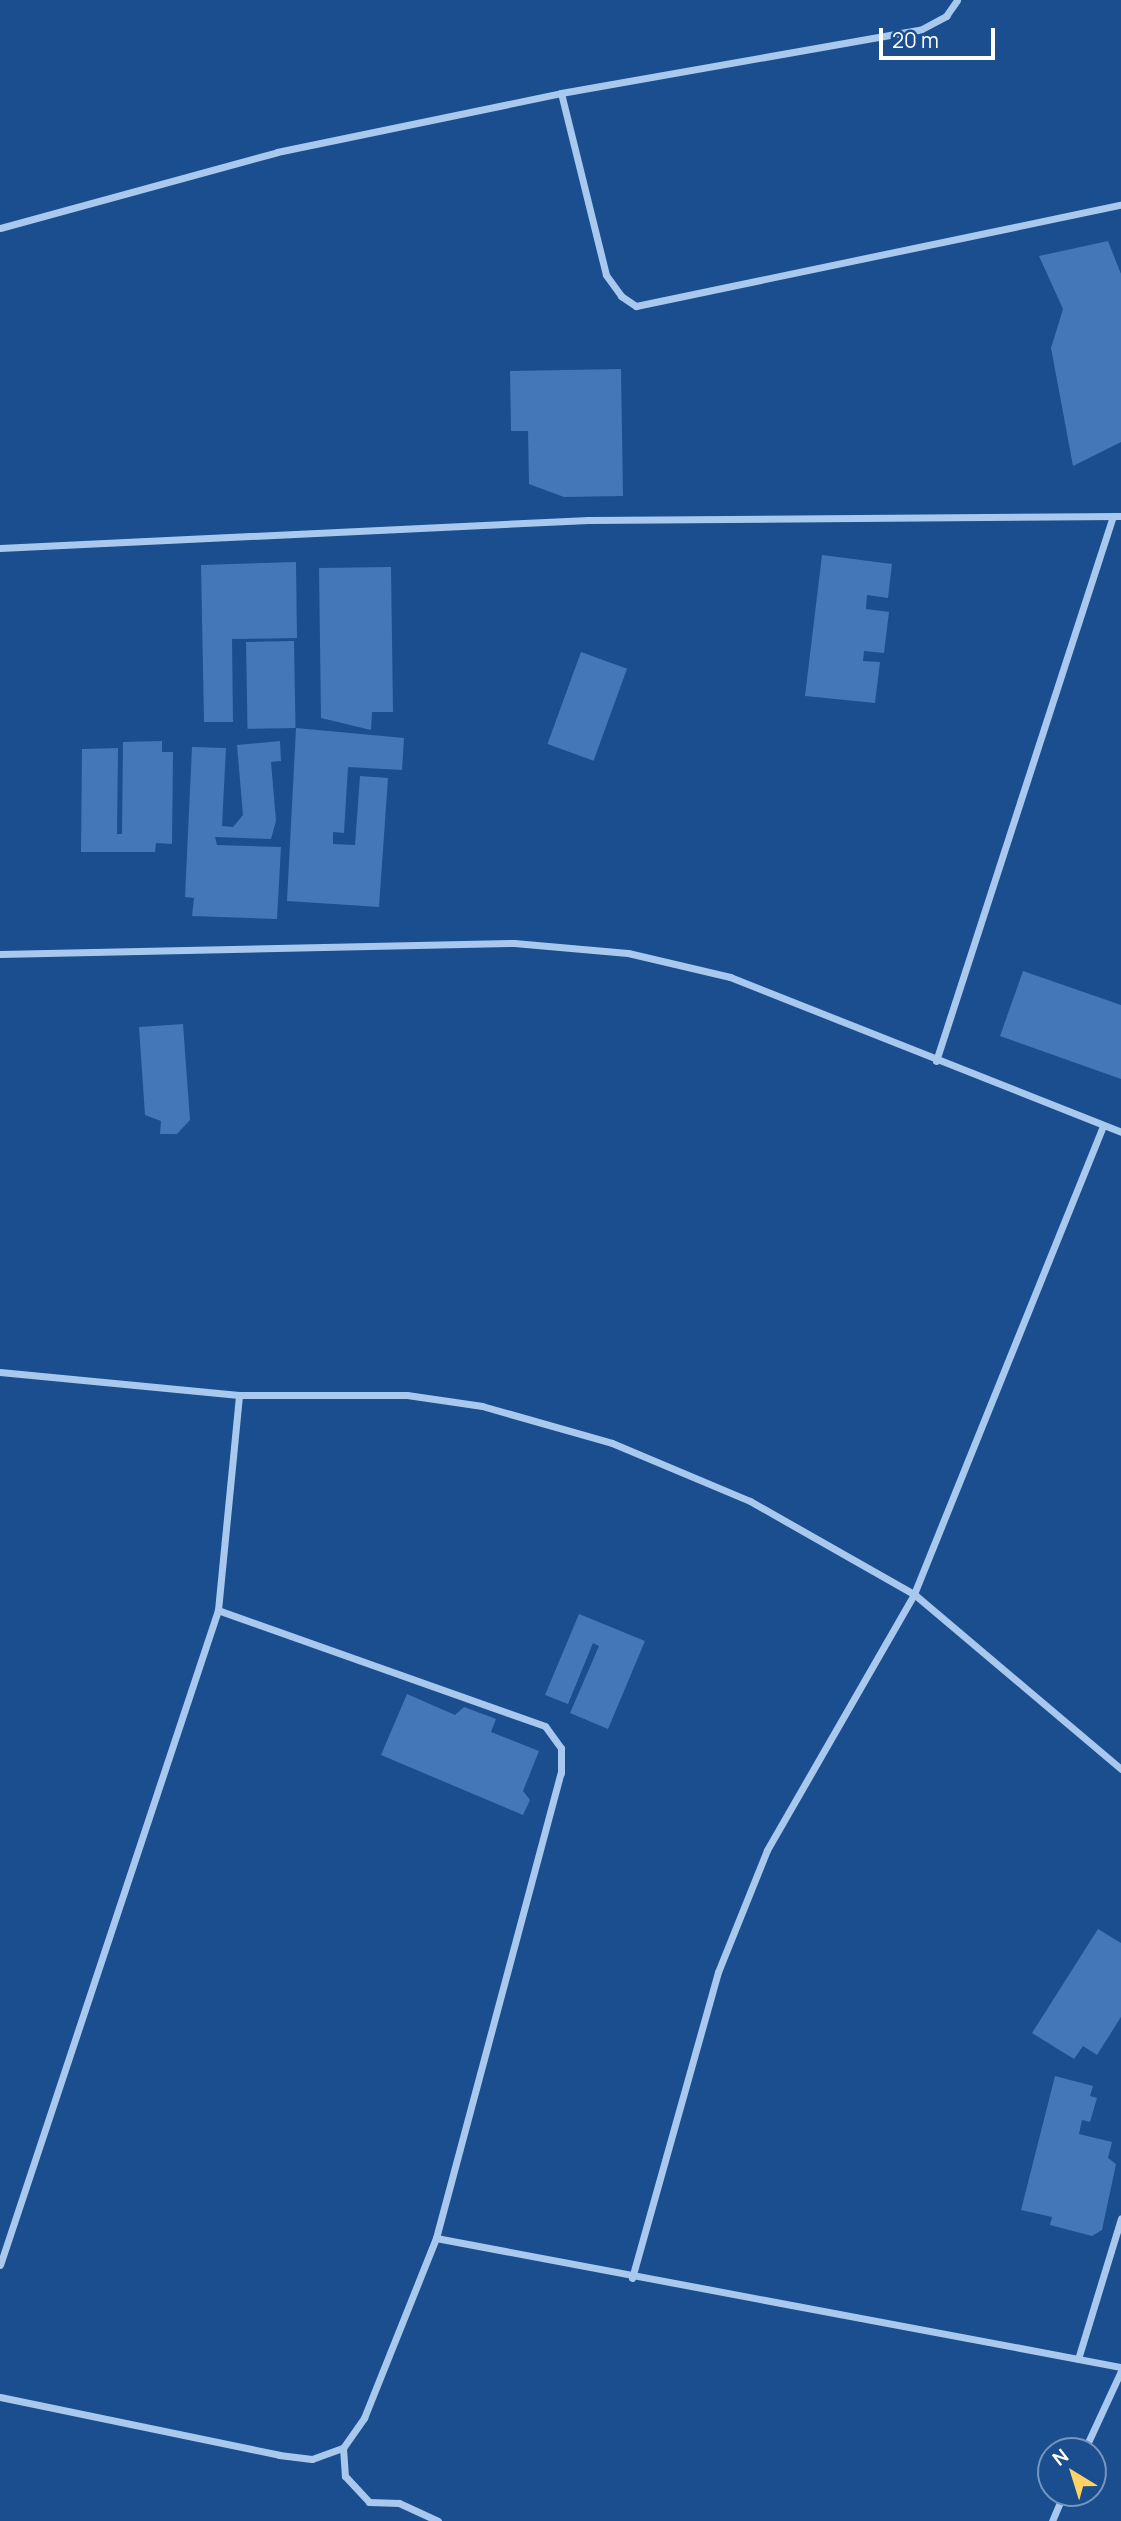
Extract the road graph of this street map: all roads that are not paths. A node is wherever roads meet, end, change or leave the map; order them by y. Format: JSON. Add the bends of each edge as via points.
{"nodes":[{"id":1,"x":957,"y":0,"type":"edge"},
{"id":2,"x":561,"y":93,"type":"junction"},
{"id":3,"x":1121,"y":205,"type":"edge"},
{"id":4,"x":0,"y":228,"type":"edge"},
{"id":5,"x":1117,"y":516,"type":"edge"},
{"id":6,"x":0,"y":548,"type":"edge"},
{"id":7,"x":0,"y":954,"type":"edge"},
{"id":8,"x":936,"y":1061,"type":"junction"},
{"id":9,"x":1103,"y":1126,"type":"junction"},
{"id":10,"x":1121,"y":1132,"type":"edge"},
{"id":11,"x":0,"y":1372,"type":"edge"},
{"id":12,"x":239,"y":1395,"type":"junction"},
{"id":13,"x":914,"y":1594,"type":"junction"},
{"id":14,"x":218,"y":1610,"type":"junction"},
{"id":15,"x":1121,"y":1769,"type":"edge"},
{"id":16,"x":1121,"y":2218,"type":"edge"},
{"id":17,"x":436,"y":2238,"type":"junction"},
{"id":18,"x":0,"y":2265,"type":"edge"},
{"id":19,"x":632,"y":2278,"type":"junction"},
{"id":20,"x":1078,"y":2359,"type":"junction"},
{"id":21,"x":1121,"y":2369,"type":"edge"},
{"id":22,"x":0,"y":2397,"type":"edge"},
{"id":23,"x":1090,"y":2437,"type":"edge"},
{"id":24,"x":343,"y":2448,"type":"junction"},
{"id":25,"x":438,"y":2521,"type":"edge"}],
"edges":[{"from":1,"to":2,"type":"street","via":[[946,16],[920,30]]},
{"from":2,"to":3,"type":"street","via":[[606,275],[621,296],[636,306]]},
{"from":2,"to":4,"type":"street","via":[[277,152]]},
{"from":5,"to":6,"type":"street","via":[[588,520]]},
{"from":5,"to":8,"type":"street"},
{"from":7,"to":8,"type":"street","via":[[514,943],[628,953],[730,977]]},
{"from":8,"to":9,"type":"street"},
{"from":9,"to":10,"type":"street"},
{"from":9,"to":13,"type":"street"},
{"from":11,"to":12,"type":"street"},
{"from":12,"to":13,"type":"street","via":[[407,1395],[482,1406],[612,1443],[750,1501]]},
{"from":12,"to":14,"type":"street"},
{"from":13,"to":15,"type":"street"},
{"from":13,"to":19,"type":"street","via":[[766,1850],[718,1972]]},
{"from":14,"to":17,"type":"street","via":[[545,1726],[561,1748],[561,1773]]},
{"from":14,"to":18,"type":"street"},
{"from":16,"to":20,"type":"street"},
{"from":17,"to":19,"type":"street"},
{"from":17,"to":24,"type":"street","via":[[364,2418]]},
{"from":19,"to":20,"type":"street"},
{"from":20,"to":21,"type":"street"},
{"from":21,"to":23,"type":"street"},
{"from":22,"to":24,"type":"street","via":[[279,2455],[312,2459]]},
{"from":24,"to":25,"type":"street","via":[[345,2476],[369,2502],[399,2503]]}]}
